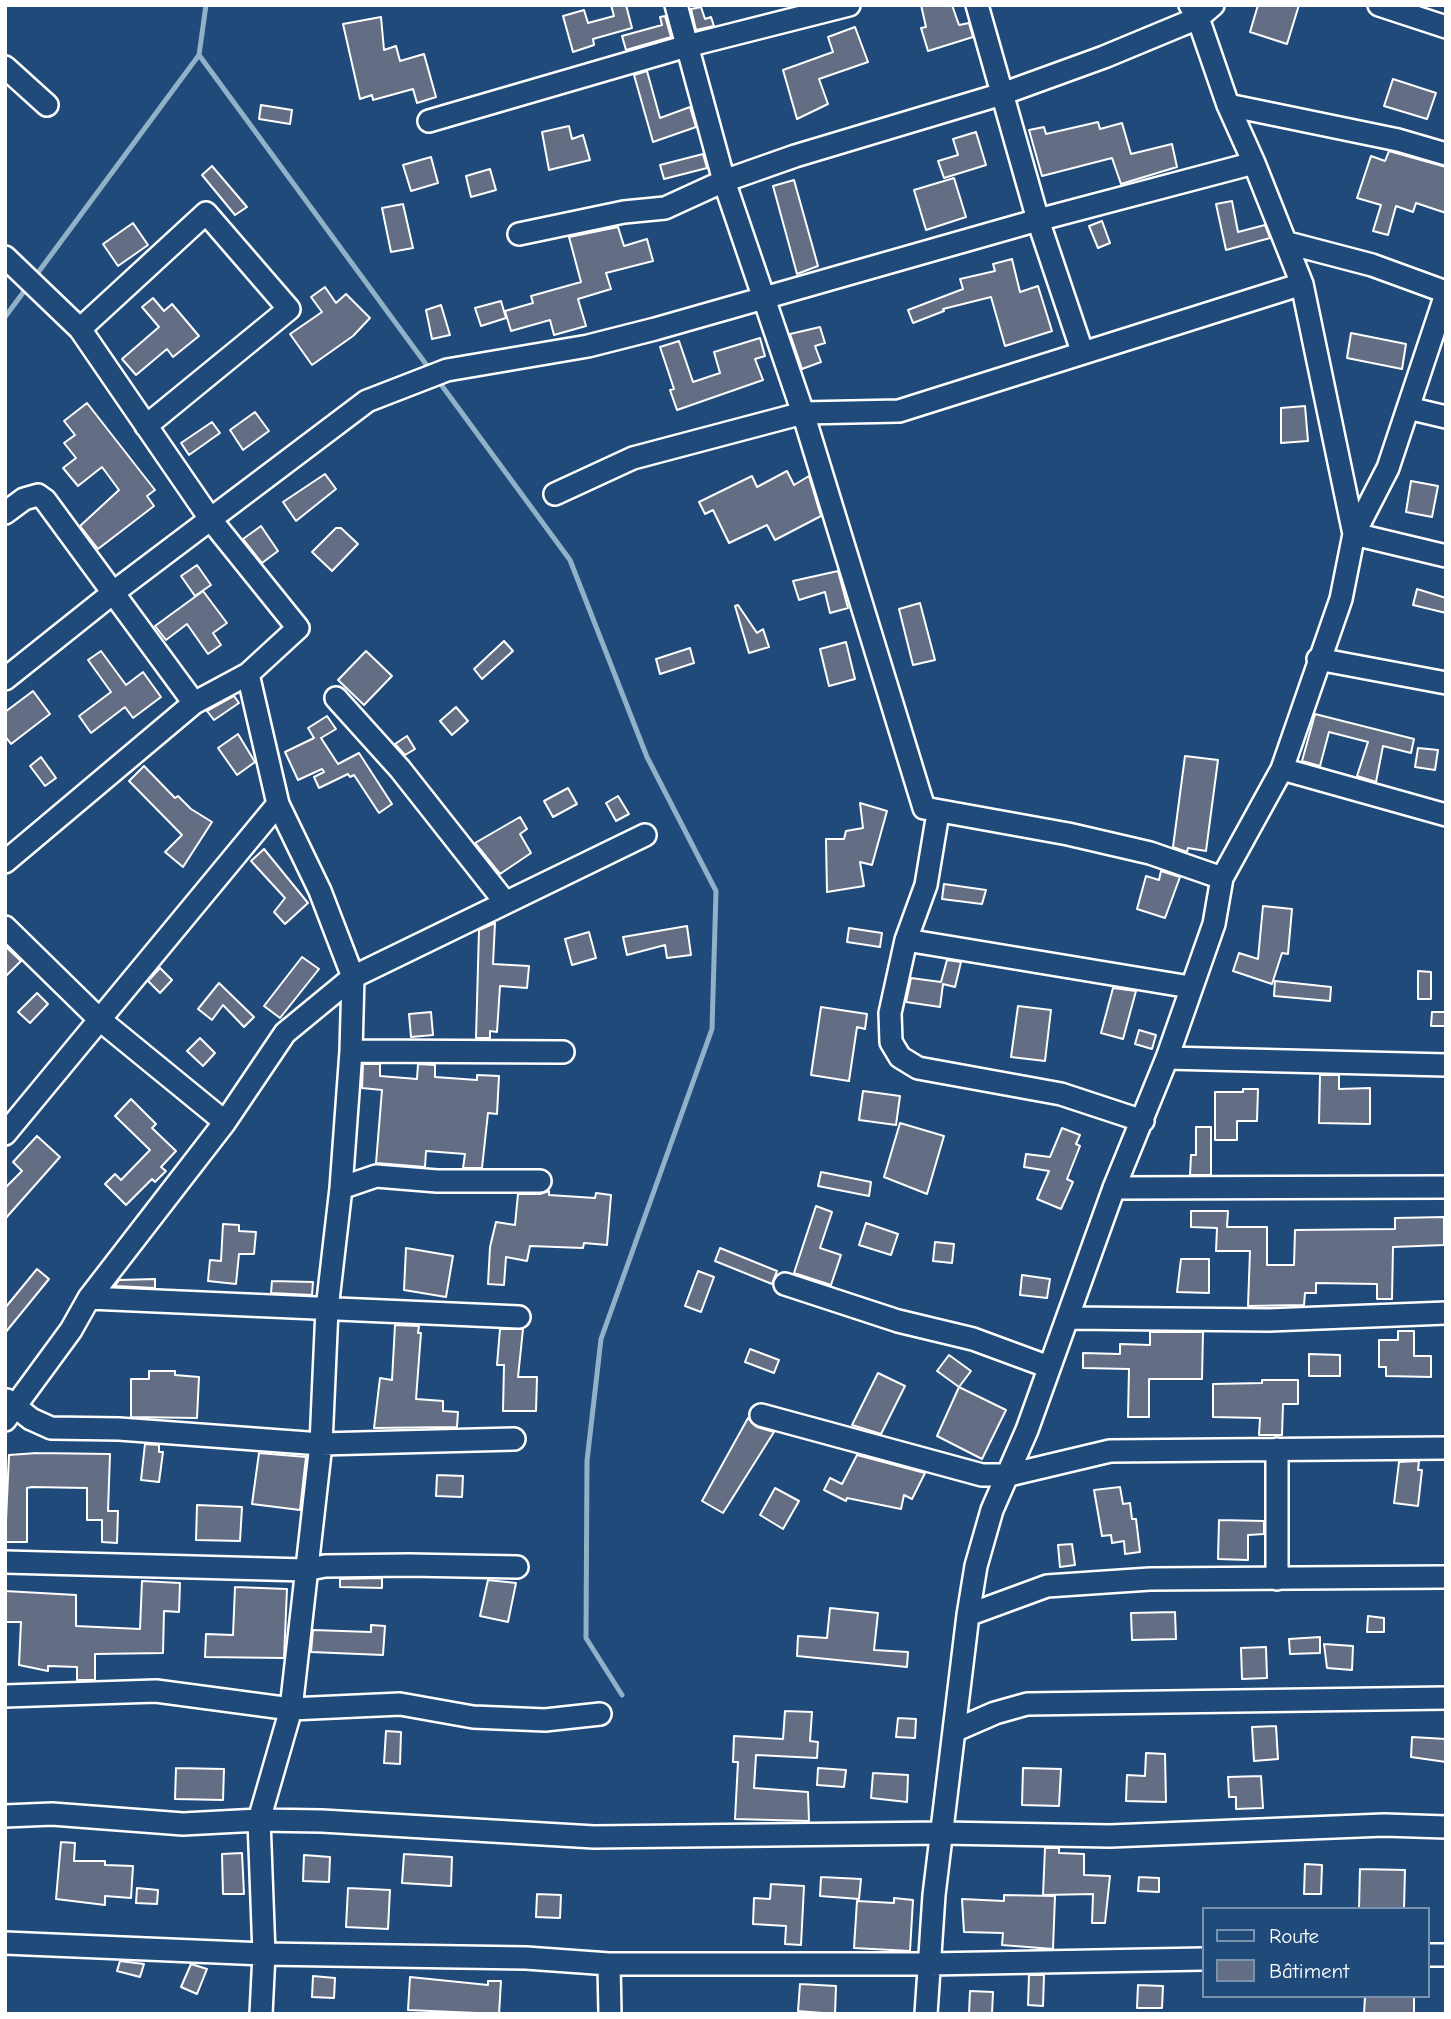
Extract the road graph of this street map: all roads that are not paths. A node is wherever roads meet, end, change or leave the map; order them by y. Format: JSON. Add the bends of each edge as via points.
{"nodes":[{"id":1,"x":676,"y":5,"type":"edge"},
{"id":2,"x":849,"y":5,"type":"edge"},
{"id":3,"x":977,"y":5,"type":"edge"},
{"id":4,"x":1379,"y":5,"type":"edge"},
{"id":5,"x":1200,"y":10,"type":"edge"},
{"id":6,"x":1446,"y":27,"type":"edge"},
{"id":7,"x":687,"y":46,"type":"junction"},
{"id":8,"x":5,"y":67,"type":"edge"},
{"id":9,"x":1002,"y":94,"type":"junction"},
{"id":10,"x":47,"y":105,"type":"dead end"},
{"id":11,"x":1228,"y":105,"type":"junction"},
{"id":12,"x":429,"y":121,"type":"dead end"},
{"id":13,"x":1446,"y":154,"type":"edge"},
{"id":14,"x":1254,"y":163,"type":"junction"},
{"id":15,"x":724,"y":181,"type":"junction"},
{"id":16,"x":1038,"y":220,"type":"junction"},
{"id":17,"x":519,"y":234,"type":"dead end"},
{"id":18,"x":1288,"y":243,"type":"junction"},
{"id":19,"x":5,"y":257,"type":"edge"},
{"id":20,"x":1302,"y":284,"type":"junction"},
{"id":21,"x":1446,"y":293,"type":"edge"},
{"id":22,"x":762,"y":298,"type":"junction"},
{"id":23,"x":80,"y":329,"type":"junction"},
{"id":24,"x":1082,"y":351,"type":"junction"},
{"id":25,"x":1408,"y":408,"type":"junction"},
{"id":26,"x":803,"y":413,"type":"junction"},
{"id":27,"x":1446,"y":417,"type":"edge"},
{"id":28,"x":146,"y":426,"type":"junction"},
{"id":29,"x":555,"y":494,"type":"dead end"},
{"id":30,"x":5,"y":513,"type":"edge"},
{"id":31,"x":211,"y":520,"type":"junction"},
{"id":32,"x":1354,"y":534,"type":"junction"},
{"id":33,"x":1446,"y":556,"type":"edge"},
{"id":34,"x":114,"y":592,"type":"junction"},
{"id":35,"x":1318,"y":659,"type":"junction"},
{"id":36,"x":248,"y":674,"type":"junction"},
{"id":37,"x":5,"y":679,"type":"edge"},
{"id":38,"x":1446,"y":683,"type":"edge"},
{"id":39,"x":336,"y":698,"type":"dead end"},
{"id":40,"x":194,"y":704,"type":"junction"},
{"id":41,"x":1282,"y":769,"type":"junction"},
{"id":42,"x":278,"y":804,"type":"junction"},
{"id":43,"x":937,"y":813,"type":"junction"},
{"id":44,"x":1446,"y":815,"type":"edge"},
{"id":45,"x":645,"y":835,"type":"dead end"},
{"id":46,"x":5,"y":862,"type":"edge"},
{"id":47,"x":1222,"y":878,"type":"junction"},
{"id":48,"x":505,"y":902,"type":"junction"},
{"id":49,"x":5,"y":927,"type":"edge"},
{"id":50,"x":906,"y":940,"type":"junction"},
{"id":51,"x":353,"y":977,"type":"junction"},
{"id":52,"x":1190,"y":987,"type":"junction"},
{"id":53,"x":99,"y":1019,"type":"junction"},
{"id":54,"x":351,"y":1051,"type":"junction"},
{"id":55,"x":564,"y":1052,"type":"dead end"},
{"id":56,"x":1167,"y":1058,"type":"junction"},
{"id":57,"x":1446,"y":1065,"type":"edge"},
{"id":58,"x":1143,"y":1121,"type":"junction"},
{"id":59,"x":225,"y":1122,"type":"junction"},
{"id":60,"x":5,"y":1134,"type":"edge"},
{"id":61,"x":540,"y":1181,"type":"dead end"},
{"id":62,"x":1446,"y":1186,"type":"edge"},
{"id":63,"x":341,"y":1188,"type":"junction"},
{"id":64,"x":1115,"y":1188,"type":"junction"},
{"id":65,"x":785,"y":1284,"type":"dead end"},
{"id":66,"x":89,"y":1298,"type":"junction"},
{"id":67,"x":327,"y":1309,"type":"junction"},
{"id":68,"x":1446,"y":1313,"type":"edge"},
{"id":69,"x":519,"y":1317,"type":"dead end"},
{"id":70,"x":1068,"y":1318,"type":"junction"},
{"id":71,"x":1049,"y":1367,"type":"junction"},
{"id":72,"x":9,"y":1409,"type":"edge"},
{"id":73,"x":761,"y":1415,"type":"dead end"},
{"id":74,"x":514,"y":1439,"type":"dead end"},
{"id":75,"x":321,"y":1444,"type":"junction"},
{"id":76,"x":1446,"y":1448,"type":"edge"},
{"id":77,"x":1277,"y":1449,"type":"junction"},
{"id":78,"x":1009,"y":1475,"type":"junction"},
{"id":79,"x":5,"y":1562,"type":"edge"},
{"id":80,"x":517,"y":1567,"type":"dead end"},
{"id":81,"x":305,"y":1570,"type":"junction"},
{"id":82,"x":1446,"y":1577,"type":"edge"},
{"id":83,"x":1277,"y":1579,"type":"junction"},
{"id":84,"x":968,"y":1615,"type":"junction"},
{"id":85,"x":5,"y":1696,"type":"edge"},
{"id":86,"x":1446,"y":1698,"type":"edge"},
{"id":87,"x":291,"y":1710,"type":"junction"},
{"id":88,"x":600,"y":1714,"type":"dead end"},
{"id":89,"x":956,"y":1730,"type":"junction"},
{"id":90,"x":5,"y":1816,"type":"edge"},
{"id":91,"x":260,"y":1820,"type":"junction"},
{"id":92,"x":1446,"y":1827,"type":"edge"},
{"id":93,"x":942,"y":1833,"type":"junction"},
{"id":94,"x":5,"y":1943,"type":"edge"},
{"id":95,"x":264,"y":1954,"type":"junction"},
{"id":96,"x":1202,"y":1959,"type":"edge"},
{"id":97,"x":609,"y":1964,"type":"junction"},
{"id":98,"x":930,"y":1964,"type":"junction"},
{"id":99,"x":261,"y":2014,"type":"edge"},
{"id":100,"x":610,"y":2014,"type":"edge"},
{"id":101,"x":926,"y":2014,"type":"edge"}],
"edges":[{"from":1,"to":7,"type":"street"},
{"from":2,"to":7,"type":"street"},
{"from":3,"to":9,"type":"street"},
{"from":4,"to":6,"type":"street"},
{"from":5,"to":9,"type":"street"},
{"from":5,"to":11,"type":"street"},
{"from":7,"to":12,"type":"street"},
{"from":7,"to":15,"type":"street"},
{"from":8,"to":10,"type":"street"},
{"from":9,"to":15,"type":"street"},
{"from":9,"to":16,"type":"street"},
{"from":11,"to":13,"type":"street"},
{"from":11,"to":14,"type":"street"},
{"from":14,"to":16,"type":"street"},
{"from":14,"to":18,"type":"street"},
{"from":15,"to":17,"type":"street","via":[[665,208]]},
{"from":15,"to":22,"type":"street"},
{"from":16,"to":22,"type":"street"},
{"from":16,"to":24,"type":"street"},
{"from":18,"to":20,"type":"street"},
{"from":18,"to":21,"type":"street","via":[[1372,265]]},
{"from":19,"to":23,"type":"street"},
{"from":20,"to":24,"type":"street"},
{"from":20,"to":32,"type":"street"},
{"from":21,"to":25,"type":"street"},
{"from":22,"to":26,"type":"street"},
{"from":22,"to":31,"type":"street","via":[[588,346],[447,370],[367,401]]},
{"from":23,"to":28,"type":"street"},
{"from":23,"to":28,"type":"street","via":[[206,213],[289,309]]},
{"from":24,"to":26,"type":"street","via":[[899,411]]},
{"from":25,"to":27,"type":"street"},
{"from":25,"to":32,"type":"street","via":[[1388,468]]},
{"from":26,"to":29,"type":"street","via":[[633,458]]},
{"from":26,"to":43,"type":"street","via":[[920,799],[924,808]]},
{"from":28,"to":31,"type":"street"},
{"from":30,"to":34,"type":"street","via":[[24,499],[38,495],[45,500]]},
{"from":31,"to":34,"type":"street"},
{"from":31,"to":36,"type":"street","via":[[298,628]]},
{"from":32,"to":33,"type":"street"},
{"from":32,"to":35,"type":"street","via":[[1341,599]]},
{"from":34,"to":37,"type":"street"},
{"from":34,"to":40,"type":"street"},
{"from":35,"to":38,"type":"street"},
{"from":35,"to":41,"type":"street"},
{"from":36,"to":40,"type":"street"},
{"from":36,"to":42,"type":"street"},
{"from":39,"to":48,"type":"street","via":[[400,769]]},
{"from":40,"to":46,"type":"street"},
{"from":41,"to":44,"type":"street"},
{"from":41,"to":47,"type":"street"},
{"from":42,"to":51,"type":"street","via":[[320,891]]},
{"from":42,"to":53,"type":"street"},
{"from":43,"to":47,"type":"street","via":[[1068,834],[1150,853]]},
{"from":43,"to":50,"type":"street","via":[[926,885]]},
{"from":45,"to":48,"type":"street"},
{"from":47,"to":52,"type":"street","via":[[1214,924]]},
{"from":48,"to":51,"type":"street"},
{"from":49,"to":53,"type":"street"},
{"from":50,"to":52,"type":"street"},
{"from":50,"to":58,"type":"street","via":[[890,1013],[891,1042],[900,1057],[918,1068],[1061,1094]]},
{"from":51,"to":54,"type":"street"},
{"from":51,"to":59,"type":"street","via":[[285,1033]]},
{"from":52,"to":56,"type":"street"},
{"from":53,"to":59,"type":"street"},
{"from":53,"to":60,"type":"street"},
{"from":54,"to":55,"type":"street"},
{"from":54,"to":63,"type":"street"},
{"from":56,"to":57,"type":"street"},
{"from":56,"to":58,"type":"street"},
{"from":58,"to":64,"type":"street"},
{"from":59,"to":66,"type":"street"},
{"from":61,"to":63,"type":"street","via":[[376,1176]]},
{"from":62,"to":64,"type":"street"},
{"from":63,"to":67,"type":"street"},
{"from":64,"to":70,"type":"street"},
{"from":65,"to":71,"type":"street","via":[[898,1321],[973,1339]]},
{"from":66,"to":67,"type":"street"},
{"from":66,"to":72,"type":"street","via":[[71,1330]]},
{"from":67,"to":69,"type":"street"},
{"from":67,"to":75,"type":"street"},
{"from":68,"to":70,"type":"street","via":[[1269,1320]]},
{"from":70,"to":71,"type":"street"},
{"from":71,"to":78,"type":"street"},
{"from":72,"to":75,"type":"street","via":[[51,1428]]},
{"from":73,"to":78,"type":"street","via":[[982,1475]]},
{"from":74,"to":75,"type":"street"},
{"from":75,"to":81,"type":"street"},
{"from":76,"to":77,"type":"street"},
{"from":77,"to":78,"type":"street","via":[[1110,1451]]},
{"from":77,"to":83,"type":"street"},
{"from":78,"to":84,"type":"street","via":[[992,1510]]},
{"from":79,"to":81,"type":"street"},
{"from":80,"to":81,"type":"street","via":[[325,1566]]},
{"from":81,"to":87,"type":"street"},
{"from":82,"to":83,"type":"street"},
{"from":83,"to":84,"type":"street","via":[[1150,1579],[1047,1586]]},
{"from":84,"to":89,"type":"street"},
{"from":85,"to":87,"type":"street","via":[[156,1691]]},
{"from":86,"to":89,"type":"street","via":[[1027,1704]]},
{"from":87,"to":88,"type":"street","via":[[400,1703],[473,1717],[545,1720]]},
{"from":87,"to":91,"type":"street"},
{"from":89,"to":93,"type":"street"},
{"from":90,"to":91,"type":"street","via":[[52,1814],[183,1824]]},
{"from":91,"to":93,"type":"street","via":[[594,1837]]},
{"from":91,"to":95,"type":"street"},
{"from":92,"to":93,"type":"street","via":[[1384,1825],[1110,1836]]},
{"from":93,"to":98,"type":"street"},
{"from":94,"to":95,"type":"street"},
{"from":95,"to":97,"type":"street","via":[[526,1958]]},
{"from":95,"to":99,"type":"street"},
{"from":96,"to":98,"type":"street"},
{"from":97,"to":98,"type":"street"},
{"from":97,"to":100,"type":"street"},
{"from":98,"to":101,"type":"street"}]}
